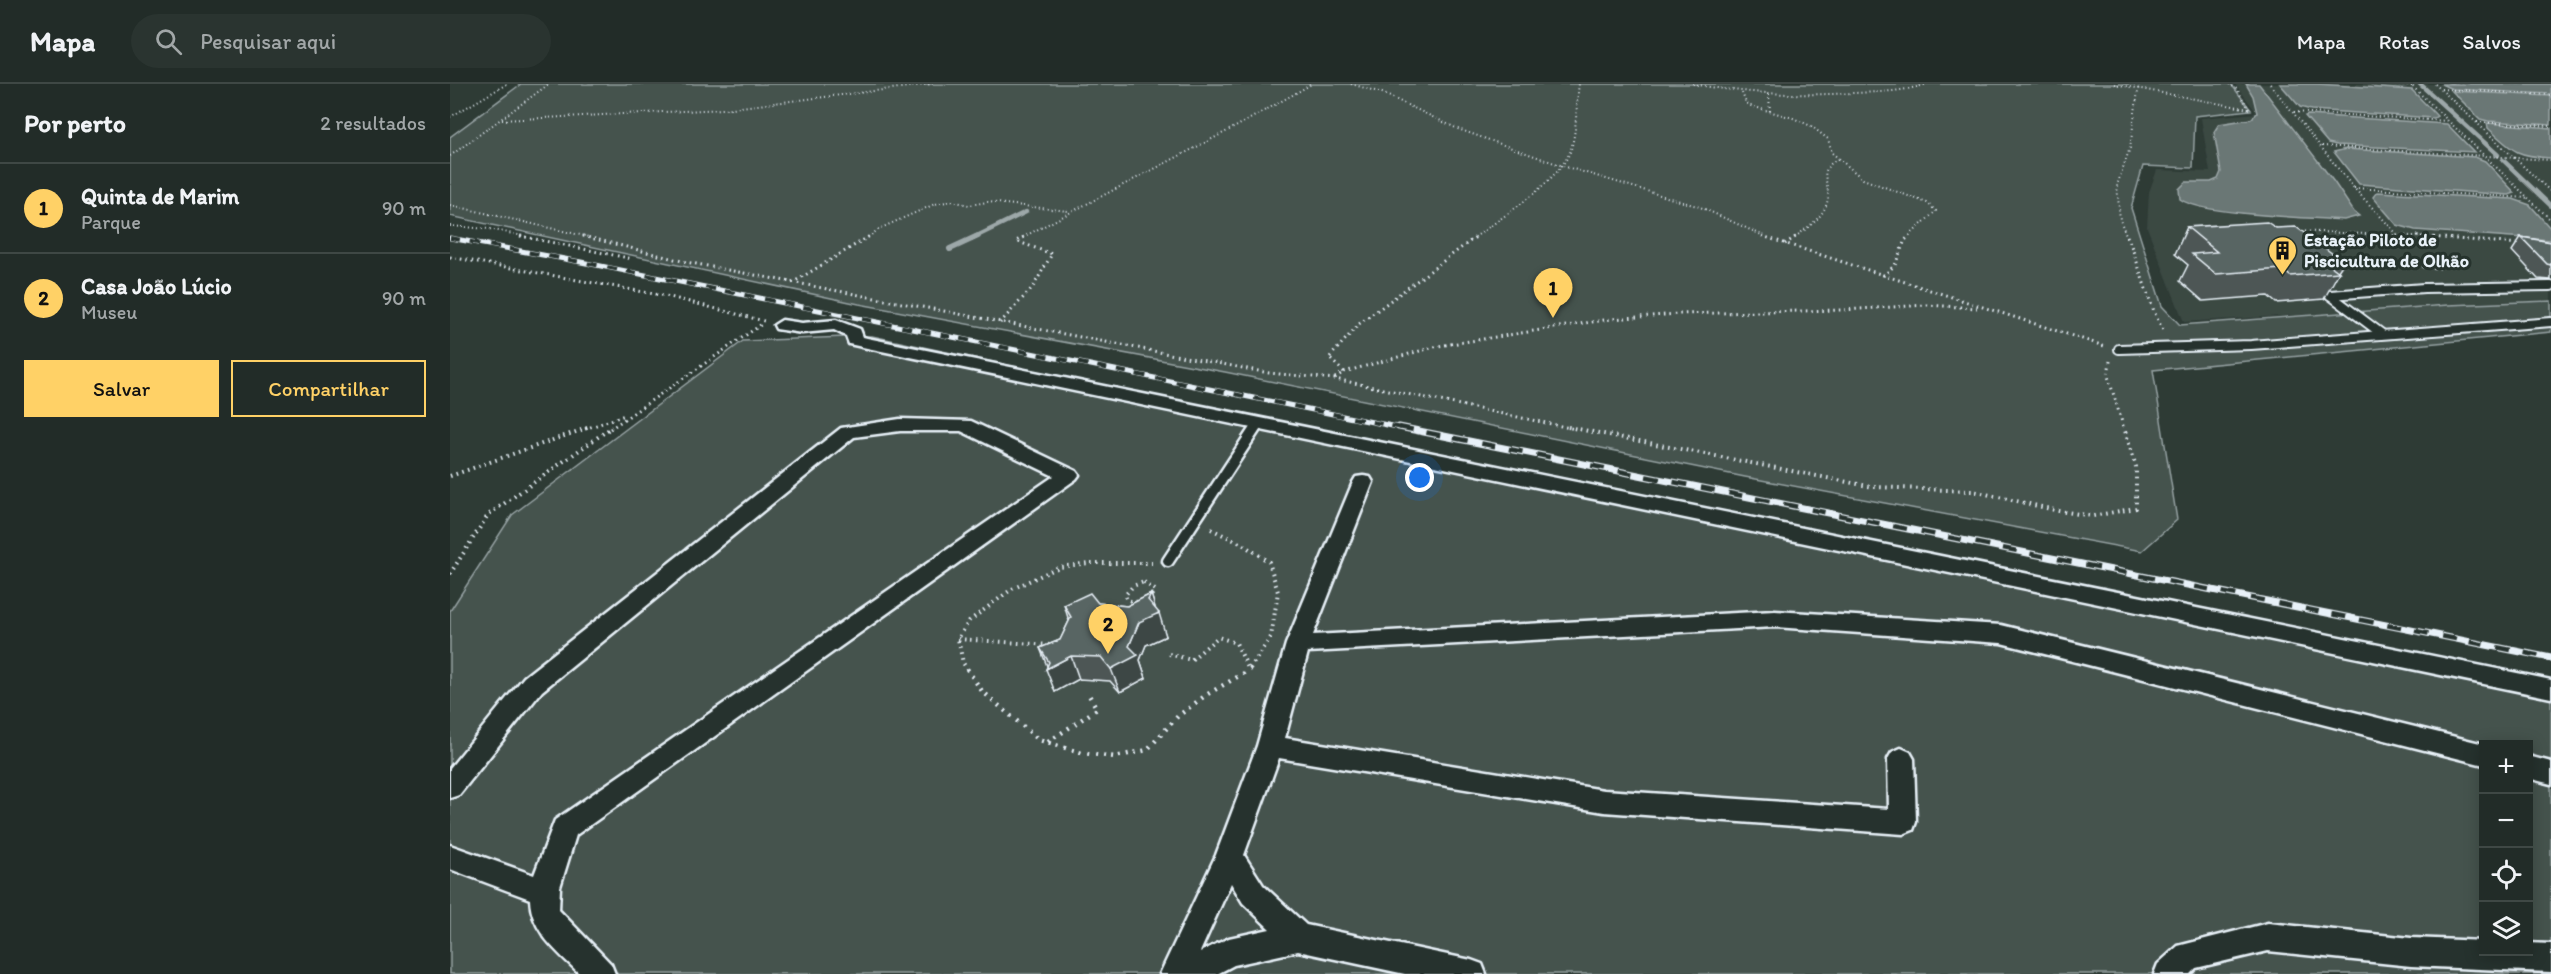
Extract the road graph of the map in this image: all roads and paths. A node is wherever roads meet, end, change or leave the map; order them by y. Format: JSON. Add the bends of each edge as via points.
{"nodes":[{"id":1,"x":507,"y":84,"type":"edge"},
{"id":2,"x":549,"y":84,"type":"edge"},
{"id":3,"x":933,"y":84,"type":"edge"},
{"id":4,"x":1312,"y":84,"type":"edge"},
{"id":5,"x":1351,"y":84,"type":"edge"},
{"id":6,"x":1579,"y":84,"type":"edge"},
{"id":7,"x":1693,"y":84,"type":"edge"},
{"id":8,"x":1927,"y":84,"type":"edge"},
{"id":9,"x":2114,"y":84,"type":"edge"},
{"id":10,"x":2139,"y":84,"type":"edge"},
{"id":11,"x":2229,"y":84,"type":"edge"},
{"id":12,"x":2270,"y":84,"type":"edge"},
{"id":13,"x":2371,"y":84,"type":"edge"},
{"id":14,"x":2435,"y":84,"type":"edge"},
{"id":15,"x":2411,"y":85,"type":"edge"},
{"id":16,"x":2137,"y":89,"type":"junction"},
{"id":17,"x":2441,"y":89,"type":"junction"},
{"id":18,"x":1742,"y":93,"type":"junction"},
{"id":19,"x":1769,"y":94,"type":"junction"},
{"id":20,"x":2551,"y":95,"type":"edge"},
{"id":21,"x":1770,"y":112,"type":"junction"},
{"id":22,"x":2294,"y":112,"type":"junction"},
{"id":23,"x":450,"y":117,"type":"edge"},
{"id":24,"x":502,"y":120,"type":"junction"},
{"id":25,"x":2450,"y":121,"type":"junction"},
{"id":26,"x":2476,"y":122,"type":"junction"},
{"id":27,"x":2551,"y":126,"type":"edge"},
{"id":28,"x":2322,"y":146,"type":"junction"},
{"id":29,"x":450,"y":156,"type":"edge"},
{"id":30,"x":2487,"y":156,"type":"junction"},
{"id":31,"x":1839,"y":158,"type":"junction"},
{"id":32,"x":2515,"y":158,"type":"junction"},
{"id":33,"x":2551,"y":160,"type":"edge"},
{"id":34,"x":1563,"y":166,"type":"junction"},
{"id":35,"x":2353,"y":188,"type":"junction"},
{"id":36,"x":2551,"y":192,"type":"edge"},
{"id":37,"x":2530,"y":198,"type":"junction"},
{"id":38,"x":450,"y":205,"type":"edge"},
{"id":39,"x":1070,"y":211,"type":"junction"},
{"id":40,"x":2551,"y":219,"type":"edge"},
{"id":41,"x":450,"y":226,"type":"edge"},
{"id":42,"x":2292,"y":231,"type":"edge"},
{"id":43,"x":2398,"y":234,"type":"junction"},
{"id":44,"x":1785,"y":244,"type":"junction"},
{"id":45,"x":2521,"y":244,"type":"edge"},
{"id":46,"x":450,"y":257,"type":"edge"},
{"id":47,"x":633,"y":260,"type":"dead end"},
{"id":48,"x":2333,"y":261,"type":"edge"},
{"id":49,"x":1883,"y":276,"type":"junction"},
{"id":50,"x":791,"y":283,"type":"junction"},
{"id":51,"x":2551,"y":286,"type":"edge"},
{"id":52,"x":2478,"y":287,"type":"junction"},
{"id":53,"x":1984,"y":309,"type":"junction"},
{"id":54,"x":2551,"y":322,"type":"edge"},
{"id":55,"x":1000,"y":323,"type":"junction"},
{"id":56,"x":782,"y":325,"type":"dead end"},
{"id":57,"x":2382,"y":334,"type":"junction"},
{"id":58,"x":2171,"y":346,"type":"junction"},
{"id":59,"x":2119,"y":349,"type":"junction"},
{"id":60,"x":1344,"y":372,"type":"junction"},
{"id":61,"x":1335,"y":379,"type":"junction"},
{"id":62,"x":630,"y":414,"type":"junction"},
{"id":63,"x":1258,"y":424,"type":"junction"},
{"id":64,"x":450,"y":476,"type":"edge"},
{"id":65,"x":1363,"y":482,"type":"dead end"},
{"id":66,"x":1194,"y":521,"type":"junction"},
{"id":67,"x":1168,"y":561,"type":"joint"},
{"id":68,"x":450,"y":574,"type":"edge"},
{"id":69,"x":1133,"y":605,"type":"joint"},
{"id":70,"x":958,"y":639,"type":"junction"},
{"id":71,"x":1298,"y":644,"type":"junction"},
{"id":72,"x":1054,"y":645,"type":"edge"},
{"id":73,"x":1169,"y":654,"type":"dead end"},
{"id":74,"x":1250,"y":670,"type":"junction"},
{"id":75,"x":2551,"y":689,"type":"edge"},
{"id":76,"x":1089,"y":695,"type":"dead end"},
{"id":77,"x":1048,"y":742,"type":"junction"},
{"id":78,"x":1270,"y":746,"type":"junction"},
{"id":79,"x":2479,"y":754,"type":"edge"},
{"id":80,"x":1901,"y":759,"type":"dead end"},
{"id":81,"x":2533,"y":767,"type":"edge"},
{"id":82,"x":2551,"y":773,"type":"edge"},
{"id":83,"x":450,"y":787,"type":"edge"},
{"id":84,"x":1230,"y":856,"type":"junction"},
{"id":85,"x":450,"y":857,"type":"edge"},
{"id":86,"x":545,"y":892,"type":"junction"},
{"id":87,"x":1298,"y":937,"type":"junction"},
{"id":88,"x":2551,"y":958,"type":"edge"},
{"id":89,"x":600,"y":974,"type":"edge"},
{"id":90,"x":1175,"y":974,"type":"edge"},
{"id":91,"x":1188,"y":974,"type":"edge"},
{"id":92,"x":1471,"y":974,"type":"edge"},
{"id":93,"x":2169,"y":974,"type":"edge"}],
"edges":[{"from":1,"to":23,"type":"path"},
{"from":2,"to":24,"type":"path"},
{"from":3,"to":24,"type":"path","via":[[724,109]]},
{"from":4,"to":39,"type":"path","via":[[1246,123]]},
{"from":5,"to":34,"type":"path","via":[[1382,93],[1458,129]]},
{"from":6,"to":34,"type":"path","via":[[1571,149]]},
{"from":7,"to":18,"type":"path"},
{"from":8,"to":19,"type":"path","via":[[1909,91]]},
{"from":9,"to":16,"type":"path"},
{"from":10,"to":16,"type":"path"},
{"from":11,"to":16,"type":"path","via":[[2237,89],[2249,109]]},
{"from":12,"to":22,"type":"path"},
{"from":13,"to":15,"type":"path"},
{"from":14,"to":17,"type":"path"},
{"from":15,"to":25,"type":"path"},
{"from":16,"to":58,"type":"path","via":[[2130,148],[2117,185],[2120,220],[2140,267],[2150,306]]},
{"from":17,"to":20,"type":"path"},
{"from":17,"to":26,"type":"path"},
{"from":18,"to":19,"type":"path"},
{"from":18,"to":21,"type":"path","via":[[1750,106]]},
{"from":19,"to":21,"type":"path"},
{"from":21,"to":31,"type":"path","via":[[1811,126],[1828,139],[1832,153]]},
{"from":22,"to":25,"type":"path"},
{"from":22,"to":28,"type":"path"},
{"from":24,"to":29,"type":"path"},
{"from":25,"to":30,"type":"path"},
{"from":26,"to":27,"type":"path"},
{"from":26,"to":32,"type":"path"},
{"from":28,"to":30,"type":"path"},
{"from":28,"to":35,"type":"path"},
{"from":30,"to":32,"type":"path"},
{"from":30,"to":37,"type":"path"},
{"from":31,"to":44,"type":"path","via":[[1827,165],[1824,172],[1829,197],[1822,214]]},
{"from":31,"to":49,"type":"path","via":[[1863,179],[1927,203],[1936,211],[1905,240],[1895,265]]},
{"from":32,"to":33,"type":"path"},
{"from":32,"to":36,"type":"path"},
{"from":34,"to":44,"type":"path","via":[[1700,207]]},
{"from":34,"to":60,"type":"path","via":[[1525,200],[1359,324],[1329,358]]},
{"from":35,"to":37,"type":"path"},
{"from":35,"to":43,"type":"path"},
{"from":37,"to":40,"type":"path"},
{"from":38,"to":50,"type":"path"},
{"from":39,"to":50,"type":"path","via":[[988,202],[935,204],[881,228]]},
{"from":39,"to":55,"type":"path","via":[[1017,241],[1052,254],[1033,287]]},
{"from":41,"to":47,"type":"path","via":[[489,229]]},
{"from":42,"to":43,"type":"path"},
{"from":43,"to":45,"type":"path"},
{"from":44,"to":49,"type":"path"},
{"from":46,"to":62,"type":"path","via":[[666,296],[767,322]]},
{"from":48,"to":52,"type":"path","via":[[2461,269]]},
{"from":49,"to":53,"type":"path"},
{"from":50,"to":55,"type":"path"},
{"from":51,"to":52,"type":"lane"},
{"from":52,"to":57,"type":"lane","via":[[2330,295]]},
{"from":53,"to":59,"type":"path"},
{"from":53,"to":60,"type":"path","via":[[1928,305],[1611,319],[1438,346]]},
{"from":54,"to":57,"type":"lane"},
{"from":55,"to":61,"type":"path","via":[[1269,373]]},
{"from":56,"to":63,"type":"street","via":[[836,326],[854,333],[855,340],[867,343]]},
{"from":57,"to":58,"type":"lane","via":[[2242,346]]},
{"from":58,"to":59,"type":"lane"},
{"from":59,"to":61,"type":"path","via":[[2112,354],[2108,376],[2136,467],[2136,508],[2093,516],[2059,512],[1973,491],[1873,487]]},
{"from":60,"to":61,"type":"path"},
{"from":62,"to":64,"type":"path"},
{"from":62,"to":68,"type":"path","via":[[488,515]]},
{"from":63,"to":66,"type":"lane"},
{"from":63,"to":75,"type":"street"},
{"from":65,"to":71,"type":"street"},
{"from":66,"to":67,"type":"lane"},
{"from":66,"to":74,"type":"path","via":[[1269,562],[1278,592],[1271,637]]},
{"from":67,"to":70,"type":"path","via":[[1059,567],[1012,589],[969,621]]},
{"from":69,"to":69,"type":"path","via":[[1125,595],[1128,589],[1144,582],[1151,585],[1155,590],[1152,597]]},
{"from":70,"to":72,"type":"path"},
{"from":70,"to":77,"type":"path","via":[[963,663],[982,691],[1040,740]]},
{"from":71,"to":78,"type":"street"},
{"from":71,"to":79,"type":"street","via":[[1775,619],[2001,634]]},
{"from":73,"to":74,"type":"path","via":[[1191,660],[1218,637],[1236,643]]},
{"from":74,"to":77,"type":"path","via":[[1206,695],[1178,717],[1147,750],[1115,757],[1082,753]]},
{"from":76,"to":77,"type":"path","via":[[1097,709]]},
{"from":78,"to":80,"type":"street","via":[[1604,801],[1903,822]]},
{"from":78,"to":84,"type":"street"},
{"from":81,"to":82,"type":"street"},
{"from":83,"to":86,"type":"street","via":[[533,684],[848,432],[900,425],[964,425],[1069,476],[565,828]]},
{"from":84,"to":87,"type":"street","via":[[1253,894]]},
{"from":84,"to":90,"type":"street"},
{"from":85,"to":86,"type":"street"},
{"from":86,"to":89,"type":"street","via":[[547,917]]},
{"from":87,"to":91,"type":"street","via":[[1229,952]]},
{"from":87,"to":92,"type":"street"},
{"from":88,"to":93,"type":"street","via":[[2412,952],[2268,937],[2188,956]]}]}
